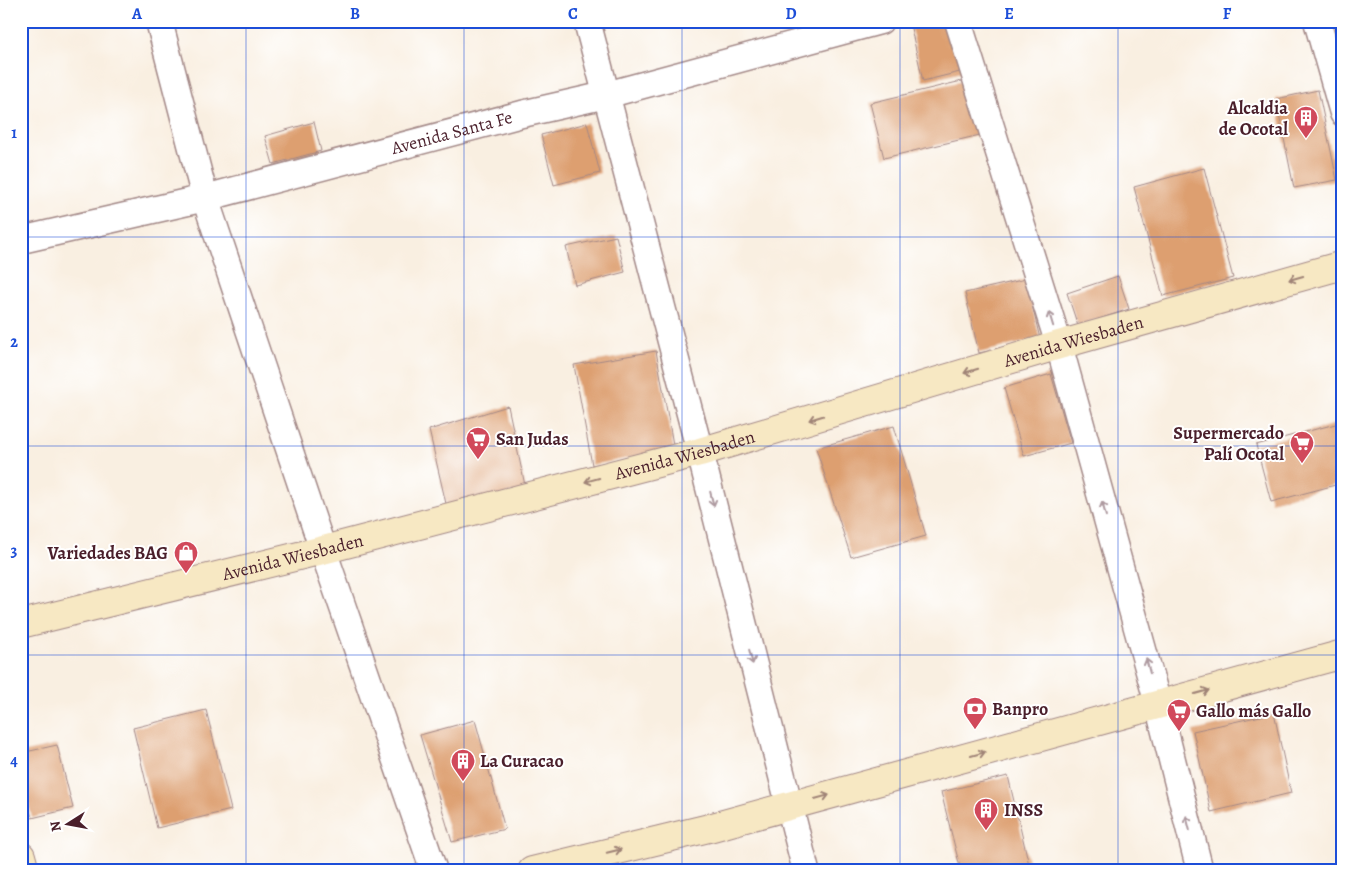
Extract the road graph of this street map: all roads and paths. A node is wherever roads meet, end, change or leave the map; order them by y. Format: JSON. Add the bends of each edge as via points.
{"nodes":[{"id":1,"x":159,"y":21,"type":"edge"},
{"id":2,"x":587,"y":21,"type":"edge"},
{"id":3,"x":880,"y":21,"type":"edge"},
{"id":4,"x":958,"y":21,"type":"edge"},
{"id":5,"x":1318,"y":21,"type":"edge"},
{"id":6,"x":606,"y":95,"type":"junction"},
{"id":7,"x":1343,"y":113,"type":"edge"},
{"id":8,"x":205,"y":198,"type":"junction"},
{"id":9,"x":21,"y":240,"type":"edge"},
{"id":10,"x":1343,"y":265,"type":"edge"},
{"id":11,"x":1059,"y":345,"type":"junction"},
{"id":12,"x":700,"y":452,"type":"junction"},
{"id":13,"x":323,"y":550,"type":"junction"},
{"id":14,"x":21,"y":624,"type":"edge"},
{"id":15,"x":1343,"y":654,"type":"edge"},
{"id":16,"x":1158,"y":704,"type":"junction"},
{"id":17,"x":790,"y":806,"type":"junction"},
{"id":18,"x":21,"y":856,"type":"edge"},
{"id":19,"x":25,"y":871,"type":"edge"},
{"id":20,"x":434,"y":871,"type":"edge"},
{"id":21,"x":532,"y":871,"type":"edge"},
{"id":22,"x":806,"y":871,"type":"edge"},
{"id":23,"x":1200,"y":871,"type":"edge"}],
"edges":[{"from":1,"to":8,"type":"street"},
{"from":2,"to":6,"type":"street"},
{"from":3,"to":6,"type":"street","name":"Avenida Santa Fe"},
{"from":11,"to":4,"type":"street","one_way":true},
{"from":5,"to":7,"type":"street"},
{"from":6,"to":8,"type":"street","name":"Avenida Santa Fe"},
{"from":6,"to":12,"type":"street"},
{"from":8,"to":9,"type":"street","name":"Avenida Santa Fe"},
{"from":8,"to":13,"type":"street"},
{"from":10,"to":11,"type":"street","name":"Avenida Wiesbaden","one_way":true},
{"from":11,"to":12,"type":"street","name":"Avenida Wiesbaden","one_way":true},
{"from":16,"to":11,"type":"street","one_way":true},
{"from":12,"to":13,"type":"street","name":"Avenida Wiesbaden","one_way":true},
{"from":12,"to":17,"type":"street","one_way":true},
{"from":13,"to":14,"type":"street","name":"Avenida Wiesbaden"},
{"from":13,"to":20,"type":"street"},
{"from":16,"to":15,"type":"street","one_way":true},
{"from":17,"to":16,"type":"street","one_way":true},
{"from":23,"to":16,"type":"street","one_way":true},
{"from":21,"to":17,"type":"street","one_way":true},
{"from":17,"to":22,"type":"street"},
{"from":18,"to":19,"type":"street"}]}
